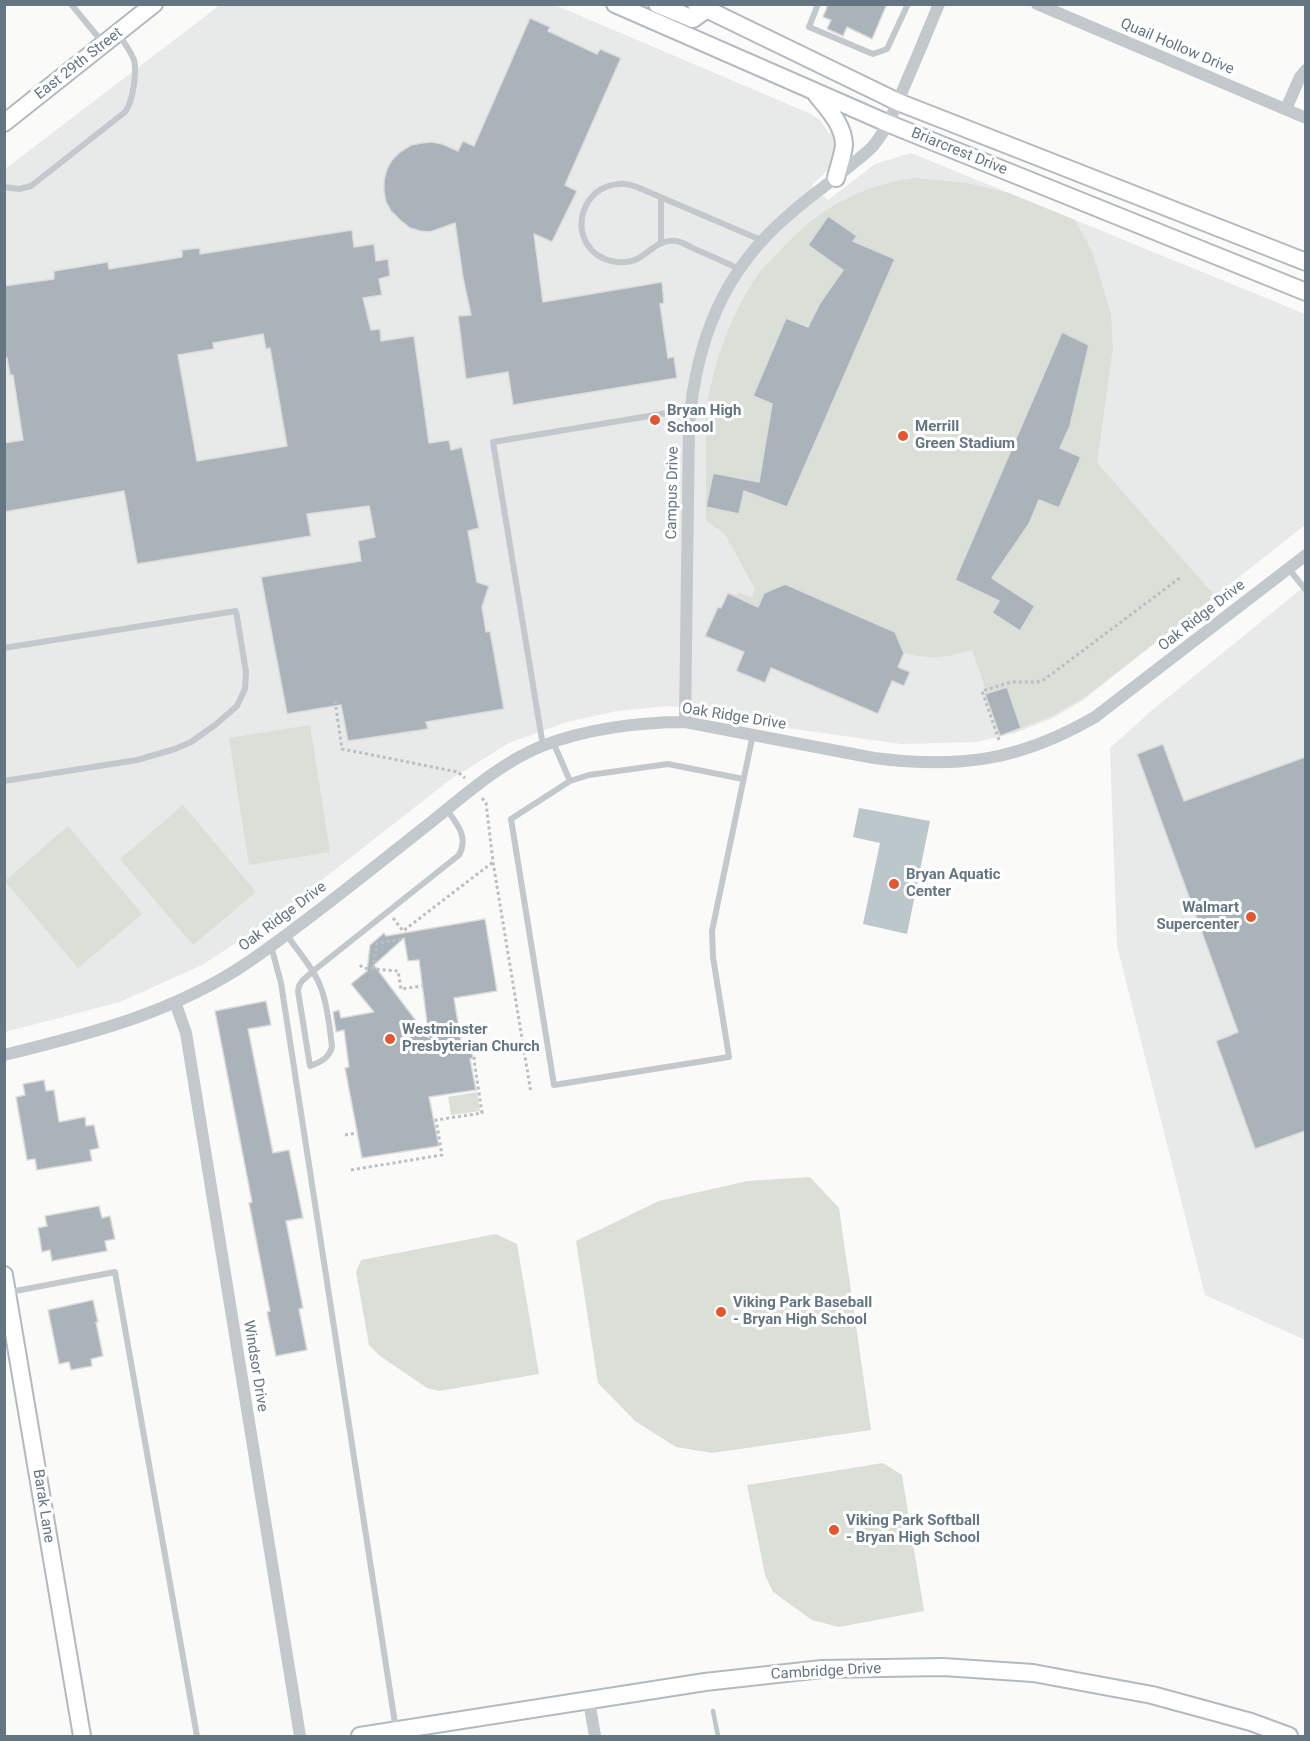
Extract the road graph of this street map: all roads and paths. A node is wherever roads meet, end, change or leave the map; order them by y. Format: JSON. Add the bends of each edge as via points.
{"nodes":[{"id":1,"x":71,"y":4,"type":"edge"},
{"id":2,"x":154,"y":4,"type":"edge"},
{"id":3,"x":615,"y":4,"type":"edge"},
{"id":4,"x":657,"y":4,"type":"edge"},
{"id":5,"x":818,"y":4,"type":"edge"},
{"id":6,"x":908,"y":4,"type":"edge"},
{"id":7,"x":939,"y":4,"type":"edge"},
{"id":8,"x":1037,"y":4,"type":"edge"},
{"id":9,"x":704,"y":6,"type":"edge"},
{"id":10,"x":118,"y":34,"type":"junction"},
{"id":11,"x":105,"y":45,"type":"junction"},
{"id":12,"x":1305,"y":70,"type":"edge"},
{"id":13,"x":813,"y":91,"type":"junction"},
{"id":14,"x":898,"y":102,"type":"junction"},
{"id":15,"x":1286,"y":109,"type":"junction"},
{"id":16,"x":1305,"y":118,"type":"edge"},
{"id":17,"x":4,"y":123,"type":"edge"},
{"id":18,"x":887,"y":123,"type":"junction"},
{"id":19,"x":836,"y":178,"type":"junction"},
{"id":20,"x":4,"y":187,"type":"edge"},
{"id":21,"x":661,"y":198,"type":"junction"},
{"id":22,"x":761,"y":240,"type":"junction"},
{"id":23,"x":661,"y":243,"type":"junction"},
{"id":24,"x":1305,"y":262,"type":"edge"},
{"id":25,"x":738,"y":269,"type":"junction"},
{"id":26,"x":1305,"y":292,"type":"edge"},
{"id":27,"x":691,"y":409,"type":"junction"},
{"id":28,"x":1305,"y":555,"type":"edge"},
{"id":29,"x":1288,"y":568,"type":"junction"},
{"id":30,"x":1181,"y":577,"type":"dead end"},
{"id":31,"x":1305,"y":590,"type":"edge"},
{"id":32,"x":4,"y":648,"type":"edge"},
{"id":33,"x":335,"y":701,"type":"dead end"},
{"id":34,"x":685,"y":722,"type":"junction"},
{"id":35,"x":753,"y":734,"type":"junction"},
{"id":36,"x":999,"y":740,"type":"dead end"},
{"id":37,"x":548,"y":744,"type":"junction"},
{"id":38,"x":466,"y":779,"type":"dead end"},
{"id":39,"x":743,"y":779,"type":"junction"},
{"id":40,"x":4,"y":781,"type":"edge"},
{"id":41,"x":570,"y":781,"type":"junction"},
{"id":42,"x":482,"y":798,"type":"dead end"},
{"id":43,"x":447,"y":810,"type":"junction"},
{"id":44,"x":493,"y":862,"type":"junction"},
{"id":45,"x":389,"y":912,"type":"junction"},
{"id":46,"x":286,"y":935,"type":"junction"},
{"id":47,"x":404,"y":939,"type":"dead end"},
{"id":48,"x":271,"y":946,"type":"junction"},
{"id":49,"x":360,"y":965,"type":"dead end"},
{"id":50,"x":373,"y":969,"type":"junction"},
{"id":51,"x":312,"y":972,"type":"junction"},
{"id":52,"x":422,"y":986,"type":"dead end"},
{"id":53,"x":175,"y":1002,"type":"junction"},
{"id":54,"x":523,"y":1043,"type":"junction"},
{"id":55,"x":4,"y":1054,"type":"edge"},
{"id":56,"x":531,"y":1093,"type":"dead end"},
{"id":57,"x":357,"y":1133,"type":"dead end"},
{"id":58,"x":345,"y":1135,"type":"dead end"},
{"id":59,"x":351,"y":1170,"type":"dead end"},
{"id":60,"x":4,"y":1275,"type":"edge"},
{"id":61,"x":8,"y":1293,"type":"junction"},
{"id":62,"x":589,"y":1701,"type":"junction"},
{"id":63,"x":397,"y":1734,"type":"edge"},
{"id":64,"x":82,"y":1737,"type":"edge"},
{"id":65,"x":196,"y":1737,"type":"edge"},
{"id":66,"x":300,"y":1737,"type":"edge"},
{"id":67,"x":360,"y":1737,"type":"edge"},
{"id":68,"x":595,"y":1737,"type":"edge"},
{"id":69,"x":1289,"y":1737,"type":"edge"}],
"edges":[{"from":1,"to":11,"type":"lane"},
{"from":2,"to":10,"type":"main road","name":"East 29th Street"},
{"from":3,"to":13,"type":"main road","name":"Briarcrest Drive"},
{"from":4,"to":9,"type":"main road","via":[[693,19]]},
{"from":5,"to":6,"type":"lane","via":[[809,27],[873,54],[887,49]]},
{"from":7,"to":14,"type":"street","name":"Campus Drive"},
{"from":8,"to":15,"type":"street","name":"Quail Hollow Drive"},
{"from":9,"to":14,"type":"main road","name":"Briarcrest Drive"},
{"from":10,"to":11,"type":"main road","name":"East 29th Street"},
{"from":10,"to":20,"type":"lane","via":[[134,59],[129,108],[31,186]]},
{"from":11,"to":17,"type":"main road","name":"East 29th Street"},
{"from":12,"to":15,"type":"street"},
{"from":13,"to":18,"type":"main road","name":"Briarcrest Drive"},
{"from":13,"to":19,"type":"main road","via":[[841,129],[843,150]]},
{"from":14,"to":18,"type":"street","name":"Campus Drive"},
{"from":14,"to":24,"type":"main road","name":"Briarcrest Drive"},
{"from":15,"to":16,"type":"street","name":"Quail Hollow Drive"},
{"from":18,"to":19,"type":"street","name":"Campus Drive","via":[[870,150]]},
{"from":18,"to":26,"type":"main road","name":"Briarcrest Drive"},
{"from":19,"to":22,"type":"street","name":"Campus Drive"},
{"from":21,"to":22,"type":"lane"},
{"from":21,"to":23,"type":"lane"},
{"from":21,"to":23,"type":"lane","via":[[628,184],[609,186],[589,199],[580,223],[588,246],[608,261],[630,261]]},
{"from":22,"to":25,"type":"street","name":"Campus Drive"},
{"from":23,"to":25,"type":"lane","via":[[678,241]]},
{"from":25,"to":27,"type":"street","name":"Campus Drive","via":[[708,330],[694,379]]},
{"from":27,"to":34,"type":"street","name":"Campus Drive"},
{"from":27,"to":37,"type":"lane","via":[[493,442]]},
{"from":28,"to":29,"type":"street","name":"Oak Ridge Drive"},
{"from":29,"to":31,"type":"lane"},
{"from":29,"to":35,"type":"street","name":"Oak Ridge Drive","via":[[1095,717],[1020,751],[973,761],[904,762]]},
{"from":30,"to":36,"type":"path","via":[[1045,679],[1011,682],[982,691]]},
{"from":32,"to":40,"type":"lane","via":[[236,611],[246,672],[245,689],[237,706],[191,742],[137,760]]},
{"from":33,"to":38,"type":"path","via":[[342,749],[458,772]]},
{"from":34,"to":35,"type":"street","name":"Oak Ridge Drive"},
{"from":34,"to":37,"type":"street","name":"Oak Ridge Drive","via":[[618,727]]},
{"from":35,"to":39,"type":"lane"},
{"from":37,"to":41,"type":"lane"},
{"from":37,"to":43,"type":"street","name":"Oak Ridge Drive","via":[[497,771]]},
{"from":39,"to":41,"type":"lane","via":[[668,764]]},
{"from":39,"to":41,"type":"lane","via":[[712,942],[729,1057],[554,1085],[511,819]]},
{"from":42,"to":44,"type":"path","via":[[486,803]]},
{"from":43,"to":45,"type":"lane","via":[[462,833],[463,848]]},
{"from":43,"to":46,"type":"street","name":"Oak Ridge Drive"},
{"from":44,"to":45,"type":"path","via":[[403,932]]},
{"from":44,"to":54,"type":"path"},
{"from":45,"to":51,"type":"lane"},
{"from":46,"to":48,"type":"street","name":"Oak Ridge Drive"},
{"from":46,"to":51,"type":"lane"},
{"from":47,"to":50,"type":"path","via":[[377,943]]},
{"from":48,"to":53,"type":"street","name":"Oak Ridge Drive","via":[[229,974]]},
{"from":48,"to":63,"type":"lane","via":[[281,983]]},
{"from":49,"to":50,"type":"path"},
{"from":50,"to":52,"type":"path","via":[[398,971],[401,989]]},
{"from":51,"to":51,"type":"lane","via":[[322,991],[332,1047],[325,1059],[310,1066],[298,991]]},
{"from":53,"to":55,"type":"street","name":"Oak Ridge Drive","via":[[89,1034]]},
{"from":53,"to":66,"type":"street","name":"Windsor Drive","via":[[186,1033]]},
{"from":54,"to":56,"type":"path"},
{"from":54,"to":59,"type":"path","via":[[475,1052],[482,1113],[436,1120],[442,1155]]},
{"from":57,"to":58,"type":"path"},
{"from":60,"to":61,"type":"main road","name":"Barak Lane"},
{"from":61,"to":64,"type":"main road","name":"Barak Lane"},
{"from":61,"to":65,"type":"lane","via":[[115,1272]]},
{"from":62,"to":63,"type":"main road","name":"Cambridge Drive"},
{"from":62,"to":68,"type":"street"},
{"from":62,"to":69,"type":"main road","name":"Cambridge Drive","via":[[705,1682],[822,1669],[944,1667],[1033,1673],[1152,1695],[1251,1722]]},
{"from":63,"to":67,"type":"main road","name":"Cambridge Drive"}]}
